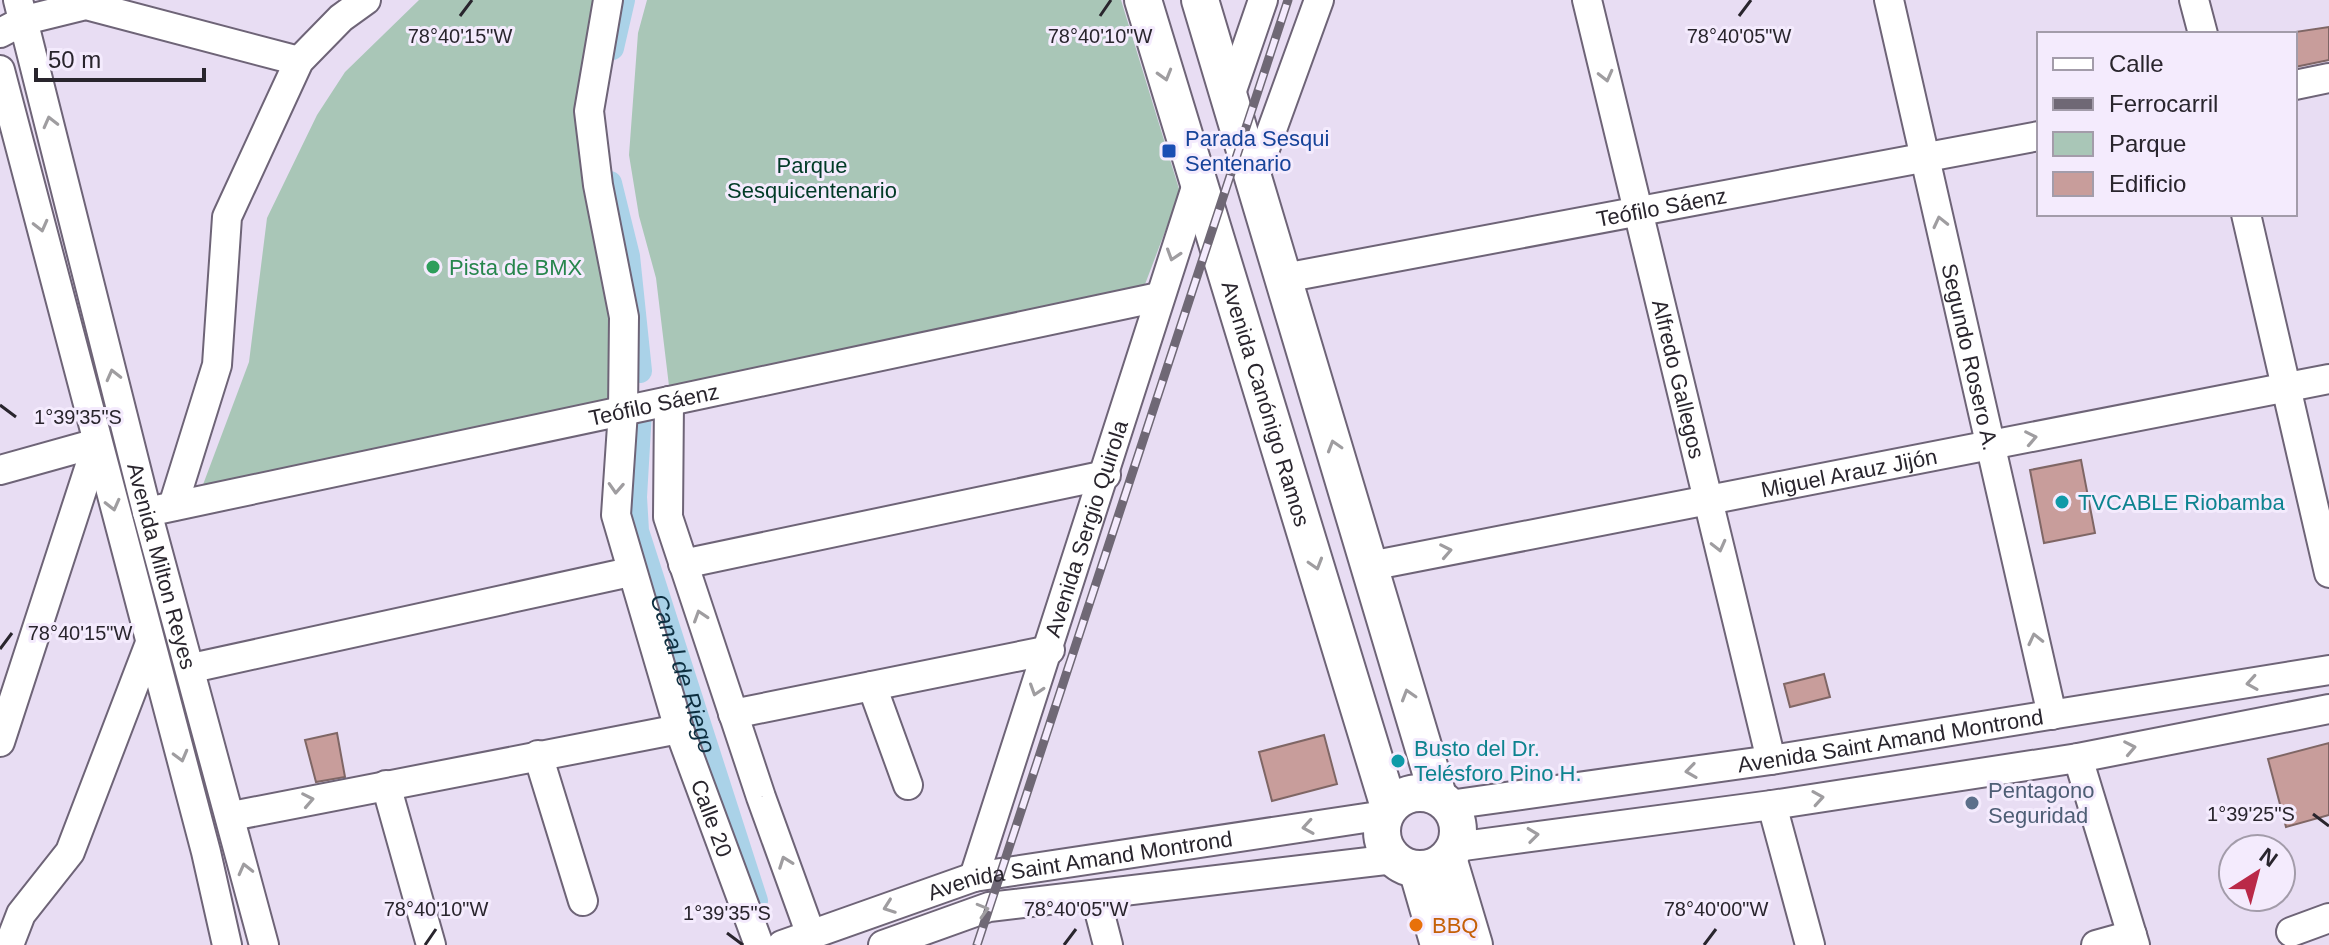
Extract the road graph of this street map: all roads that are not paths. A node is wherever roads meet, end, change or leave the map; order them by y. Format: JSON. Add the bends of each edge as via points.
{"nodes":[{"id":1,"x":366,"y":0,"type":"edge"},
{"id":2,"x":608,"y":0,"type":"edge"},
{"id":3,"x":1143,"y":0,"type":"edge"},
{"id":4,"x":1200,"y":0,"type":"edge"},
{"id":5,"x":1263,"y":0,"type":"edge"},
{"id":6,"x":1319,"y":0,"type":"edge"},
{"id":7,"x":1587,"y":0,"type":"edge"},
{"id":8,"x":1889,"y":0,"type":"edge"},
{"id":9,"x":2194,"y":0,"type":"edge"},
{"id":10,"x":88,"y":3,"type":"edge"},
{"id":11,"x":22,"y":10,"type":"edge"},
{"id":12,"x":2202,"y":32,"type":"edge"},
{"id":13,"x":0,"y":33,"type":"edge"},
{"id":14,"x":299,"y":61,"type":"junction"},
{"id":15,"x":2329,"y":78,"type":"edge"},
{"id":16,"x":2297,"y":85,"type":"edge"},
{"id":17,"x":2,"y":91,"type":"edge"},
{"id":18,"x":1229,"y":99,"type":"junction"},
{"id":19,"x":1177,"y":119,"type":"junction"},
{"id":20,"x":2037,"y":136,"type":"edge"},
{"id":21,"x":1925,"y":158,"type":"junction"},
{"id":22,"x":1198,"y":181,"type":"junction"},
{"id":23,"x":1253,"y":182,"type":"junction"},
{"id":24,"x":1640,"y":213,"type":"junction"},
{"id":25,"x":2246,"y":216,"type":"edge"},
{"id":26,"x":1284,"y":278,"type":"junction"},
{"id":27,"x":1159,"y":297,"type":"junction"},
{"id":28,"x":2329,"y":379,"type":"edge"},
{"id":29,"x":2287,"y":388,"type":"junction"},
{"id":30,"x":669,"y":401,"type":"junction"},
{"id":31,"x":623,"y":411,"type":"junction"},
{"id":32,"x":97,"y":443,"type":"junction"},
{"id":33,"x":1991,"y":446,"type":"junction"},
{"id":34,"x":0,"y":470,"type":"edge"},
{"id":35,"x":1106,"y":475,"type":"junction"},
{"id":36,"x":1708,"y":502,"type":"junction"},
{"id":37,"x":160,"y":509,"type":"junction"},
{"id":38,"x":683,"y":564,"type":"junction"},
{"id":39,"x":1370,"y":566,"type":"junction"},
{"id":40,"x":630,"y":572,"type":"junction"},
{"id":41,"x":2329,"y":573,"type":"edge"},
{"id":42,"x":150,"y":643,"type":"junction"},
{"id":43,"x":1050,"y":650,"type":"junction"},
{"id":44,"x":192,"y":668,"type":"junction"},
{"id":45,"x":2329,"y":670,"type":"edge"},
{"id":46,"x":872,"y":686,"type":"junction"},
{"id":47,"x":2329,"y":709,"type":"edge"},
{"id":48,"x":733,"y":714,"type":"junction"},
{"id":49,"x":2052,"y":715,"type":"junction"},
{"id":50,"x":679,"y":729,"type":"junction"},
{"id":51,"x":0,"y":742,"type":"edge"},
{"id":52,"x":538,"y":755,"type":"junction"},
{"id":53,"x":2078,"y":758,"type":"junction"},
{"id":54,"x":1771,"y":760,"type":"junction"},
{"id":55,"x":386,"y":785,"type":"junction"},
{"id":56,"x":908,"y":785,"type":"dead end"},
{"id":57,"x":1444,"y":801,"type":"junction"},
{"id":58,"x":1772,"y":805,"type":"junction"},
{"id":59,"x":1387,"y":811,"type":"junction"},
{"id":60,"x":232,"y":816,"type":"junction"},
{"id":61,"x":1429,"y":858,"type":"junction"},
{"id":62,"x":974,"y":877,"type":"junction"},
{"id":63,"x":1095,"y":895,"type":"junction"},
{"id":64,"x":583,"y":901,"type":"dead end"},
{"id":65,"x":2329,"y":918,"type":"edge"},
{"id":66,"x":2291,"y":932,"type":"dead end"},
{"id":67,"x":811,"y":935,"type":"junction"},
{"id":68,"x":2133,"y":940,"type":"edge"},
{"id":69,"x":9,"y":945,"type":"edge"},
{"id":70,"x":227,"y":945,"type":"edge"},
{"id":71,"x":264,"y":945,"type":"edge"},
{"id":72,"x":431,"y":945,"type":"edge"},
{"id":73,"x":759,"y":945,"type":"edge"},
{"id":74,"x":782,"y":945,"type":"edge"},
{"id":75,"x":883,"y":945,"type":"edge"},
{"id":76,"x":1108,"y":945,"type":"edge"},
{"id":77,"x":1439,"y":945,"type":"edge"},
{"id":78,"x":1474,"y":945,"type":"edge"},
{"id":79,"x":1810,"y":945,"type":"edge"},
{"id":80,"x":2096,"y":945,"type":"edge"}],
"edges":[{"from":1,"to":14,"type":"street"},
{"from":2,"to":31,"type":"street","name":"Calle 20","via":[[589,111],[624,317]]},
{"from":3,"to":19,"type":"main road","name":"Avenida Canónigo Ramos","one_way":true},
{"from":4,"to":18,"type":"main road","name":"Avenida Canónigo Ramos"},
{"from":5,"to":18,"type":"street"},
{"from":6,"to":23,"type":"street"},
{"from":7,"to":24,"type":"street","name":"Alfredo Gallegos","one_way":true},
{"from":8,"to":21,"type":"street","name":"Segundo Rosero A."},
{"from":9,"to":12,"type":"street"},
{"from":10,"to":11,"type":"street"},
{"from":10,"to":14,"type":"street"},
{"from":11,"to":13,"type":"street"},
{"from":37,"to":11,"type":"street","name":"Avenida Milton Reyes","one_way":true},
{"from":14,"to":37,"type":"street","via":[[227,217],[217,365]]},
{"from":15,"to":16,"type":"street"},
{"from":17,"to":32,"type":"street","name":"Avenida Milton Reyes","one_way":true},
{"from":18,"to":19,"type":"main road"},
{"from":18,"to":23,"type":"main road","name":"Avenida Canónigo Ramos"},
{"from":19,"to":22,"type":"main road","name":"Avenida Canónigo Ramos"},
{"from":20,"to":21,"type":"street","name":"Teófilo Sáenz"},
{"from":21,"to":24,"type":"street","name":"Teófilo Sáenz"},
{"from":33,"to":21,"type":"street","name":"Segundo Rosero A.","one_way":true},
{"from":22,"to":27,"type":"street","name":"Avenida Sergio Quirola","one_way":true},
{"from":22,"to":59,"type":"main road","name":"Avenida Canónigo Ramos","one_way":true},
{"from":23,"to":26,"type":"main road","name":"Avenida Canónigo Ramos"},
{"from":24,"to":26,"type":"street","name":"Teófilo Sáenz"},
{"from":24,"to":36,"type":"street","name":"Alfredo Gallegos"},
{"from":25,"to":29,"type":"street"},
{"from":39,"to":26,"type":"main road","name":"Avenida Canónigo Ramos","one_way":true},
{"from":27,"to":30,"type":"street","name":"Teófilo Sáenz"},
{"from":27,"to":35,"type":"street","name":"Avenida Sergio Quirola"},
{"from":28,"to":29,"type":"street","name":"Miguel Arauz Jijón"},
{"from":33,"to":29,"type":"street","name":"Miguel Arauz Jijón","one_way":true},
{"from":29,"to":41,"type":"street"},
{"from":30,"to":31,"type":"street","name":"Teófilo Sáenz"},
{"from":30,"to":38,"type":"street","via":[[668,517]]},
{"from":31,"to":37,"type":"street","name":"Teófilo Sáenz"},
{"from":31,"to":40,"type":"street","name":"Calle 20","one_way":true,"via":[[616,515]]},
{"from":32,"to":34,"type":"street"},
{"from":32,"to":42,"type":"street","name":"Avenida Milton Reyes","one_way":true},
{"from":32,"to":51,"type":"street"},
{"from":33,"to":36,"type":"street","name":"Miguel Arauz Jijón"},
{"from":49,"to":33,"type":"street","name":"Segundo Rosero A.","one_way":true},
{"from":35,"to":38,"type":"street"},
{"from":35,"to":43,"type":"street","name":"Avenida Sergio Quirola"},
{"from":39,"to":36,"type":"street","name":"Miguel Arauz Jijón","one_way":true},
{"from":36,"to":54,"type":"street","name":"Alfredo Gallegos","one_way":true},
{"from":37,"to":44,"type":"street","name":"Avenida Milton Reyes"},
{"from":48,"to":38,"type":"street","one_way":true},
{"from":57,"to":39,"type":"main road","name":"Avenida Canónigo Ramos","one_way":true},
{"from":40,"to":44,"type":"street"},
{"from":40,"to":50,"type":"street","name":"Calle 20"},
{"from":42,"to":69,"type":"street","via":[[70,852],[21,914]]},
{"from":42,"to":70,"type":"street","name":"Avenida Milton Reyes","one_way":true},
{"from":43,"to":46,"type":"street"},
{"from":43,"to":62,"type":"street","name":"Avenida Sergio Quirola","one_way":true},
{"from":44,"to":60,"type":"street","name":"Avenida Milton Reyes"},
{"from":45,"to":49,"type":"street","name":"Avenida Saint Amand Montrond","one_way":true},
{"from":46,"to":48,"type":"street"},
{"from":46,"to":56,"type":"street"},
{"from":53,"to":47,"type":"street","name":"Avenida Saint Amand Montrond","one_way":true},
{"from":67,"to":48,"type":"street","one_way":true},
{"from":49,"to":54,"type":"street","name":"Avenida Saint Amand Montrond"},
{"from":50,"to":52,"type":"street"},
{"from":50,"to":73,"type":"street","name":"Calle 20"},
{"from":52,"to":55,"type":"street"},
{"from":52,"to":64,"type":"street"},
{"from":58,"to":53,"type":"street","name":"Avenida Saint Amand Montrond","one_way":true},
{"from":53,"to":68,"type":"street"},
{"from":54,"to":57,"type":"street","name":"Avenida Saint Amand Montrond","one_way":true},
{"from":60,"to":55,"type":"street","one_way":true},
{"from":55,"to":72,"type":"street"},
{"from":57,"to":59,"type":"main road","via":[[1411,793]]},
{"from":57,"to":61,"type":"main road","name":"Avenida Canónigo Ramos","via":[[1459,829]]},
{"from":61,"to":58,"type":"street","name":"Avenida Saint Amand Montrond","one_way":true},
{"from":58,"to":79,"type":"street"},
{"from":59,"to":61,"type":"main road","name":"Avenida Canónigo Ramos","via":[[1382,838]]},
{"from":59,"to":62,"type":"street","name":"Avenida Saint Amand Montrond","one_way":true},
{"from":71,"to":60,"type":"street","name":"Avenida Milton Reyes","one_way":true},
{"from":61,"to":63,"type":"street","name":"Avenida Saint Amand Montrond"},
{"from":61,"to":77,"type":"main road","name":"Avenida Canónigo Ramos"},
{"from":61,"to":78,"type":"main road","name":"Avenida Canónigo Ramos"},
{"from":62,"to":67,"type":"street","name":"Avenida Saint Amand Montrond","one_way":true},
{"from":75,"to":63,"type":"street","name":"Avenida Saint Amand Montrond","one_way":true,"via":[[989,907]]},
{"from":63,"to":76,"type":"street"},
{"from":65,"to":66,"type":"street"},
{"from":67,"to":74,"type":"street","name":"Avenida Saint Amand Montrond"},
{"from":68,"to":80,"type":"street"}]}
